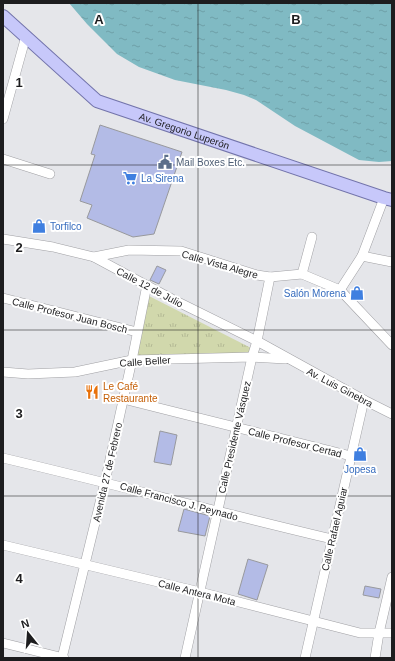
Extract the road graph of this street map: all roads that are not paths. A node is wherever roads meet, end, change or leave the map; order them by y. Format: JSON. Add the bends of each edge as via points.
{"nodes":[{"id":1,"x":3,"y":16,"type":"edge"},
{"id":2,"x":26,"y":36,"type":"junction"},
{"id":3,"x":3,"y":81,"type":"edge"},
{"id":4,"x":13,"y":82,"type":"junction"},
{"id":5,"x":3,"y":119,"type":"edge"},
{"id":6,"x":3,"y":159,"type":"edge"},
{"id":7,"x":50,"y":174,"type":"dead end"},
{"id":8,"x":388,"y":199,"type":"edge"},
{"id":9,"x":312,"y":237,"type":"dead end"},
{"id":10,"x":3,"y":239,"type":"edge"},
{"id":11,"x":362,"y":256,"type":"junction"},
{"id":12,"x":94,"y":257,"type":"junction"},
{"id":13,"x":392,"y":262,"type":"edge"},
{"id":14,"x":302,"y":274,"type":"junction"},
{"id":15,"x":270,"y":277,"type":"junction"},
{"id":16,"x":147,"y":285,"type":"junction"},
{"id":17,"x":340,"y":290,"type":"junction"},
{"id":18,"x":3,"y":298,"type":"edge"},
{"id":19,"x":137,"y":332,"type":"junction"},
{"id":20,"x":257,"y":341,"type":"junction"},
{"id":21,"x":392,"y":345,"type":"edge"},
{"id":22,"x":252,"y":357,"type":"junction"},
{"id":23,"x":289,"y":359,"type":"junction"},
{"id":24,"x":132,"y":360,"type":"junction"},
{"id":25,"x":3,"y":372,"type":"edge"},
{"id":26,"x":123,"y":400,"type":"junction"},
{"id":27,"x":364,"y":400,"type":"junction"},
{"id":28,"x":392,"y":414,"type":"edge"},
{"id":29,"x":236,"y":428,"type":"junction"},
{"id":30,"x":351,"y":456,"type":"junction"},
{"id":31,"x":3,"y":458,"type":"edge"},
{"id":32,"x":105,"y":482,"type":"junction"},
{"id":33,"x":218,"y":512,"type":"junction"},
{"id":34,"x":332,"y":539,"type":"junction"},
{"id":35,"x":3,"y":545,"type":"edge"},
{"id":36,"x":85,"y":564,"type":"junction"},
{"id":37,"x":391,"y":583,"type":"edge"},
{"id":38,"x":200,"y":592,"type":"junction"},
{"id":39,"x":313,"y":620,"type":"junction"},
{"id":40,"x":379,"y":633,"type":"junction"},
{"id":41,"x":392,"y":633,"type":"edge"},
{"id":42,"x":3,"y":643,"type":"edge"},
{"id":43,"x":63,"y":658,"type":"edge"},
{"id":44,"x":185,"y":658,"type":"edge"},
{"id":45,"x":304,"y":658,"type":"edge"},
{"id":46,"x":375,"y":658,"type":"edge"}],
"edges":[{"from":1,"to":2,"type":"main road","name":"Av. Gregorio Luperón"},
{"from":2,"to":4,"type":"street"},
{"from":2,"to":8,"type":"main road","name":"Av. Gregorio Luperón","via":[[97,101]]},
{"from":3,"to":4,"type":"street"},
{"from":4,"to":5,"type":"street"},
{"from":6,"to":7,"type":"street"},
{"from":8,"to":11,"type":"street"},
{"from":9,"to":14,"type":"street"},
{"from":10,"to":12,"type":"street","name":"Calle 12 de Julio"},
{"from":11,"to":13,"type":"street"},
{"from":11,"to":17,"type":"street"},
{"from":12,"to":15,"type":"street","name":"Calle Vista Alegre","via":[[129,250],[181,251]]},
{"from":12,"to":16,"type":"street","name":"Calle 12 de Julio"},
{"from":14,"to":15,"type":"street","name":"Calle Vista Alegre"},
{"from":14,"to":17,"type":"street","name":"Calle Vista Alegre"},
{"from":15,"to":20,"type":"street"},
{"from":16,"to":19,"type":"street","name":"Avenida 27 de Febrero"},
{"from":16,"to":20,"type":"street","name":"Calle 12 de Julio"},
{"from":17,"to":21,"type":"street","name":"Calle Vista Alegre"},
{"from":18,"to":19,"type":"street","name":"Calle Profesor Juan Bosch"},
{"from":19,"to":24,"type":"street","name":"Avenida 27 de Febrero"},
{"from":20,"to":22,"type":"street","name":"Calle Presidente Vásquez"},
{"from":20,"to":23,"type":"street","name":"Calle 12 de Julio"},
{"from":22,"to":23,"type":"street","name":"Calle Beller"},
{"from":22,"to":24,"type":"street","name":"Calle Beller"},
{"from":22,"to":29,"type":"street","name":"Calle Presidente Vásquez"},
{"from":23,"to":27,"type":"street","name":"Av. Luis Ginebra"},
{"from":24,"to":25,"type":"street","name":"Calle Beller","via":[[75,372]]},
{"from":24,"to":26,"type":"street","name":"Avenida 27 de Febrero"},
{"from":26,"to":29,"type":"street","name":"Calle Profesor Certad"},
{"from":26,"to":32,"type":"street","name":"Avenida 27 de Febrero"},
{"from":27,"to":28,"type":"street","name":"Av. Luis Ginebra"},
{"from":27,"to":30,"type":"street","name":"Calle Rafael Aguiar"},
{"from":29,"to":30,"type":"street","name":"Calle Profesor Certad"},
{"from":29,"to":33,"type":"street","name":"Calle Presidente Vásquez"},
{"from":30,"to":34,"type":"street","name":"Calle Rafael Aguiar"},
{"from":31,"to":32,"type":"street","name":"Calle Francisco J. Peynado"},
{"from":32,"to":33,"type":"street","name":"Calle Francisco J. Peynado"},
{"from":32,"to":36,"type":"street","name":"Avenida 27 de Febrero"},
{"from":33,"to":34,"type":"street","name":"Calle Francisco J. Peynado"},
{"from":33,"to":38,"type":"street","name":"Calle Presidente Vásquez"},
{"from":34,"to":39,"type":"street","name":"Calle Rafael Aguiar"},
{"from":35,"to":36,"type":"street","name":"Calle Antera Mota"},
{"from":36,"to":38,"type":"street","name":"Calle Antera Mota"},
{"from":36,"to":43,"type":"street","name":"Avenida 27 de Febrero"},
{"from":37,"to":40,"type":"street"},
{"from":38,"to":39,"type":"street","name":"Calle Antera Mota"},
{"from":38,"to":44,"type":"street","name":"Calle Presidente Vásquez"},
{"from":39,"to":40,"type":"street","name":"Calle Antera Mota","via":[[360,633]]},
{"from":39,"to":45,"type":"street","name":"Calle Rafael Aguiar"},
{"from":40,"to":41,"type":"street","name":"Calle Antera Mota"},
{"from":40,"to":46,"type":"street"},
{"from":42,"to":43,"type":"street"}]}
